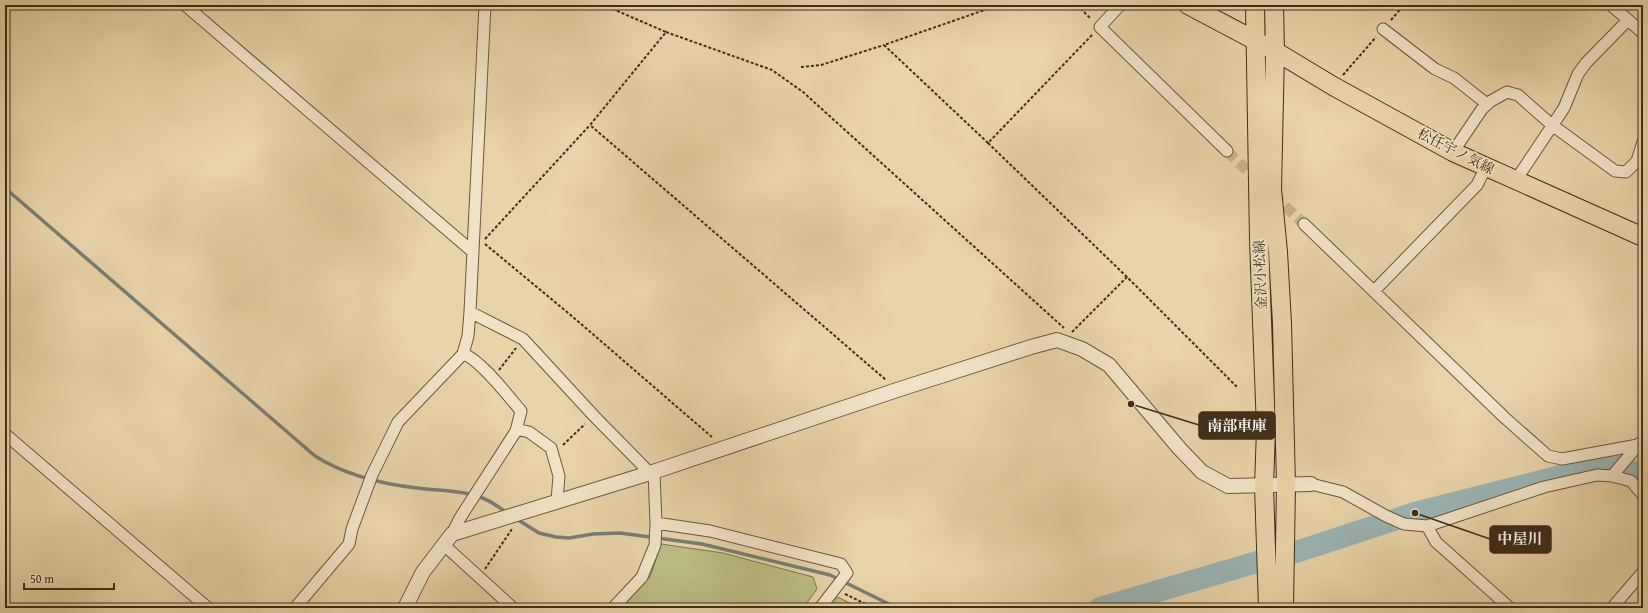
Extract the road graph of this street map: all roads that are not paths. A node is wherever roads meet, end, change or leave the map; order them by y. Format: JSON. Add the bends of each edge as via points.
{"nodes":[{"id":1,"x":185,"y":5,"type":"edge"},
{"id":2,"x":485,"y":5,"type":"edge"},
{"id":3,"x":1120,"y":5,"type":"edge"},
{"id":4,"x":1188,"y":5,"type":"edge"},
{"id":5,"x":1254,"y":5,"type":"edge"},
{"id":6,"x":1274,"y":5,"type":"edge"},
{"id":7,"x":1611,"y":5,"type":"edge"},
{"id":8,"x":1628,"y":20,"type":"junction"},
{"id":9,"x":1383,"y":29,"type":"road end"},
{"id":10,"x":1643,"y":33,"type":"edge"},
{"id":11,"x":1256,"y":41,"type":"junction"},
{"id":12,"x":1275,"y":51,"type":"junction"},
{"id":13,"x":1487,"y":104,"type":"junction"},
{"id":14,"x":1552,"y":125,"type":"junction"},
{"id":15,"x":1643,"y":142,"type":"edge"},
{"id":16,"x":1227,"y":152,"type":"tunnel mouth"},
{"id":17,"x":1454,"y":152,"type":"junction"},
{"id":18,"x":1641,"y":158,"type":"edge"},
{"id":19,"x":1486,"y":167,"type":"junction"},
{"id":20,"x":1516,"y":180,"type":"junction"},
{"id":21,"x":1304,"y":224,"type":"tunnel mouth"},
{"id":22,"x":1643,"y":237,"type":"edge"},
{"id":23,"x":473,"y":252,"type":"junction"},
{"id":24,"x":1374,"y":291,"type":"junction"},
{"id":25,"x":470,"y":312,"type":"junction"},
{"id":26,"x":463,"y":354,"type":"junction"},
{"id":27,"x":516,"y":431,"type":"junction"},
{"id":28,"x":5,"y":434,"type":"edge"},
{"id":29,"x":1640,"y":443,"type":"edge"},
{"id":30,"x":1618,"y":468,"type":"junction"},
{"id":31,"x":652,"y":473,"type":"junction"},
{"id":32,"x":1311,"y":484,"type":"joint"},
{"id":33,"x":1286,"y":485,"type":"junction"},
{"id":34,"x":1264,"y":486,"type":"junction"},
{"id":35,"x":1643,"y":495,"type":"edge"},
{"id":36,"x":558,"y":501,"type":"junction"},
{"id":37,"x":1427,"y":526,"type":"junction"},
{"id":38,"x":656,"y":527,"type":"junction"},
{"id":39,"x":448,"y":539,"type":"junction"},
{"id":40,"x":1643,"y":574,"type":"edge"},
{"id":41,"x":208,"y":608,"type":"edge"},
{"id":42,"x":295,"y":608,"type":"edge"},
{"id":43,"x":405,"y":608,"type":"edge"},
{"id":44,"x":513,"y":608,"type":"edge"},
{"id":45,"x":613,"y":608,"type":"edge"},
{"id":46,"x":820,"y":608,"type":"edge"},
{"id":47,"x":1268,"y":608,"type":"edge"},
{"id":48,"x":1284,"y":608,"type":"edge"},
{"id":49,"x":1510,"y":608,"type":"edge"},
{"id":50,"x":1612,"y":608,"type":"edge"}],
"edges":[{"from":1,"to":23,"type":"street"},
{"from":2,"to":23,"type":"street"},
{"from":3,"to":16,"type":"street","via":[[1100,27]]},
{"from":4,"to":11,"type":"main road","name":"松任宇ノ気線"},
{"from":5,"to":11,"type":"main road","name":"金沢小松線"},
{"from":6,"to":12,"type":"main road","name":"金沢小松線"},
{"from":7,"to":8,"type":"street"},
{"from":8,"to":10,"type":"street"},
{"from":8,"to":14,"type":"street","via":[[1578,74],[1564,108]]},
{"from":9,"to":13,"type":"street","via":[[1435,69],[1454,78]]},
{"from":11,"to":12,"type":"main road","name":"松任宇ノ気線"},
{"from":11,"to":34,"type":"main road","name":"金沢小松線","via":[[1259,240],[1266,428]]},
{"from":12,"to":17,"type":"main road","name":"松任宇ノ気線"},
{"from":12,"to":33,"type":"main road","name":"金沢小松線","via":[[1272,189],[1282,323]]},
{"from":13,"to":14,"type":"street","via":[[1507,92],[1518,95]]},
{"from":13,"to":17,"type":"street"},
{"from":14,"to":18,"type":"street","via":[[1615,171],[1626,172]]},
{"from":14,"to":20,"type":"street"},
{"from":15,"to":18,"type":"street"},
{"from":17,"to":19,"type":"main road","name":"松任宇ノ気線"},
{"from":19,"to":20,"type":"main road","name":"松任宇ノ気線"},
{"from":19,"to":24,"type":"street","via":[[1477,185]]},
{"from":20,"to":22,"type":"main road","name":"松任宇ノ気線"},
{"from":21,"to":24,"type":"street"},
{"from":23,"to":25,"type":"street"},
{"from":24,"to":29,"type":"street","via":[[1505,418],[1548,456],[1562,459]]},
{"from":25,"to":26,"type":"street"},
{"from":25,"to":31,"type":"street","via":[[523,339],[594,416]]},
{"from":26,"to":27,"type":"street","via":[[469,356],[492,378],[521,411]]},
{"from":26,"to":42,"type":"street","via":[[398,422],[370,479],[349,544]]},
{"from":27,"to":36,"type":"street","via":[[535,436],[551,448],[559,476]]},
{"from":27,"to":39,"type":"street"},
{"from":28,"to":41,"type":"street"},
{"from":29,"to":30,"type":"street"},
{"from":30,"to":35,"type":"street"},
{"from":30,"to":37,"type":"street","via":[[1544,487]]},
{"from":31,"to":34,"type":"street","via":[[897,390],[1057,340],[1082,349],[1109,365],[1202,472],[1228,486]]},
{"from":31,"to":36,"type":"street"},
{"from":31,"to":38,"type":"street"},
{"from":32,"to":33,"type":"street"},
{"from":32,"to":37,"type":"street","via":[[1343,492],[1404,524]]},
{"from":33,"to":34,"type":"street"},
{"from":33,"to":48,"type":"main road","name":"金沢小松線"},
{"from":34,"to":47,"type":"main road","name":"金沢小松線"},
{"from":36,"to":39,"type":"street"},
{"from":37,"to":49,"type":"street","via":[[1436,542]]},
{"from":38,"to":45,"type":"street","via":[[655,545],[642,577]]},
{"from":38,"to":46,"type":"street","via":[[710,531],[841,564],[847,572]]},
{"from":39,"to":43,"type":"street","via":[[423,572]]},
{"from":39,"to":44,"type":"street","via":[[479,578]]},
{"from":40,"to":50,"type":"street"}]}
